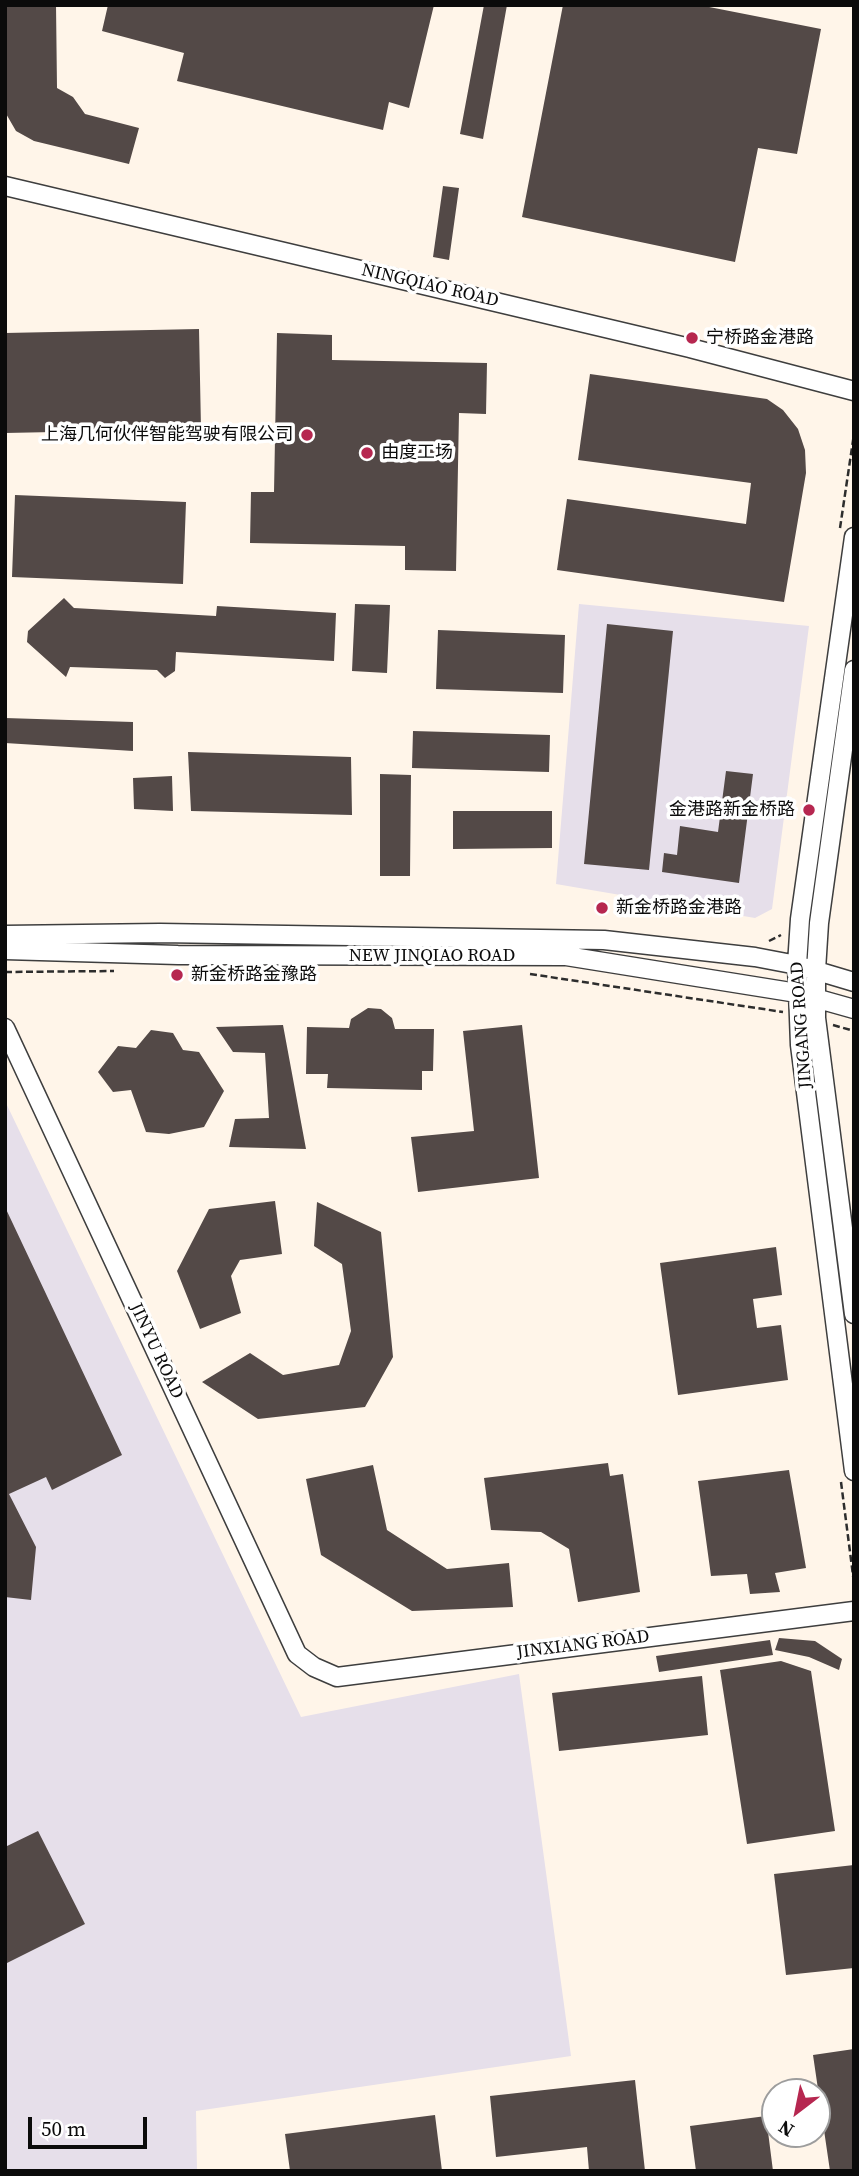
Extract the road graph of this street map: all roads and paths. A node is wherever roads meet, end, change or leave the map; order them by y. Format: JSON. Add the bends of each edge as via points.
{"nodes":[{"id":1,"x":5,"y":186,"type":"edge"},
{"id":2,"x":854,"y":391,"type":"edge"},
{"id":3,"x":854,"y":537,"type":"edge"},
{"id":4,"x":854,"y":670,"type":"edge"},
{"id":5,"x":5,"y":935,"type":"edge"},
{"id":6,"x":5,"y":950,"type":"edge"},
{"id":7,"x":797,"y":965,"type":"junction"},
{"id":8,"x":816,"y":970,"type":"junction"},
{"id":9,"x":118,"y":971,"type":"dead end"},
{"id":10,"x":5,"y":972,"type":"edge"},
{"id":11,"x":524,"y":973,"type":"dead end"},
{"id":12,"x":854,"y":982,"type":"edge"},
{"id":13,"x":797,"y":993,"type":"junction"},
{"id":14,"x":816,"y":997,"type":"junction"},
{"id":15,"x":854,"y":1009,"type":"edge"},
{"id":16,"x":797,"y":1015,"type":"junction"},
{"id":17,"x":816,"y":1018,"type":"junction"},
{"id":18,"x":5,"y":1028,"type":"edge"},
{"id":19,"x":854,"y":1031,"type":"edge"},
{"id":20,"x":854,"y":1314,"type":"edge"},
{"id":21,"x":854,"y":1471,"type":"edge"},
{"id":22,"x":854,"y":1611,"type":"edge"},
{"id":23,"x":314,"y":1667,"type":"joint"}],
"edges":[{"from":1,"to":2,"type":"street","name":"NINGQIAO ROAD"},
{"from":3,"to":7,"type":"street","name":"JINGANG ROAD"},
{"from":4,"to":8,"type":"street","name":"JINGANG ROAD"},
{"from":5,"to":7,"type":"street","name":"NEW JINQIAO ROAD","via":[[604,940]]},
{"from":6,"to":13,"type":"street","name":"NEW JINQIAO ROAD","via":[[566,956]]},
{"from":7,"to":8,"type":"street","name":"NEW JINQIAO ROAD"},
{"from":7,"to":13,"type":"street","name":"JINGANG ROAD"},
{"from":8,"to":12,"type":"street","name":"NEW JINQIAO ROAD"},
{"from":8,"to":14,"type":"street","name":"JINGANG ROAD"},
{"from":9,"to":10,"type":"path"},
{"from":11,"to":16,"type":"path"},
{"from":13,"to":14,"type":"street","name":"NEW JINQIAO ROAD"},
{"from":13,"to":16,"type":"street","name":"JINGANG ROAD"},
{"from":14,"to":15,"type":"street","name":"NEW JINQIAO ROAD"},
{"from":14,"to":17,"type":"street","name":"JINGANG ROAD"},
{"from":16,"to":21,"type":"street","name":"JINGANG ROAD"},
{"from":17,"to":19,"type":"path"},
{"from":17,"to":20,"type":"street","name":"JINGANG ROAD"},
{"from":18,"to":23,"type":"street","name":"JINYU ROAD","via":[[297,1654]]},
{"from":22,"to":23,"type":"street","name":"JINXIANG ROAD","via":[[337,1677]]}]}
